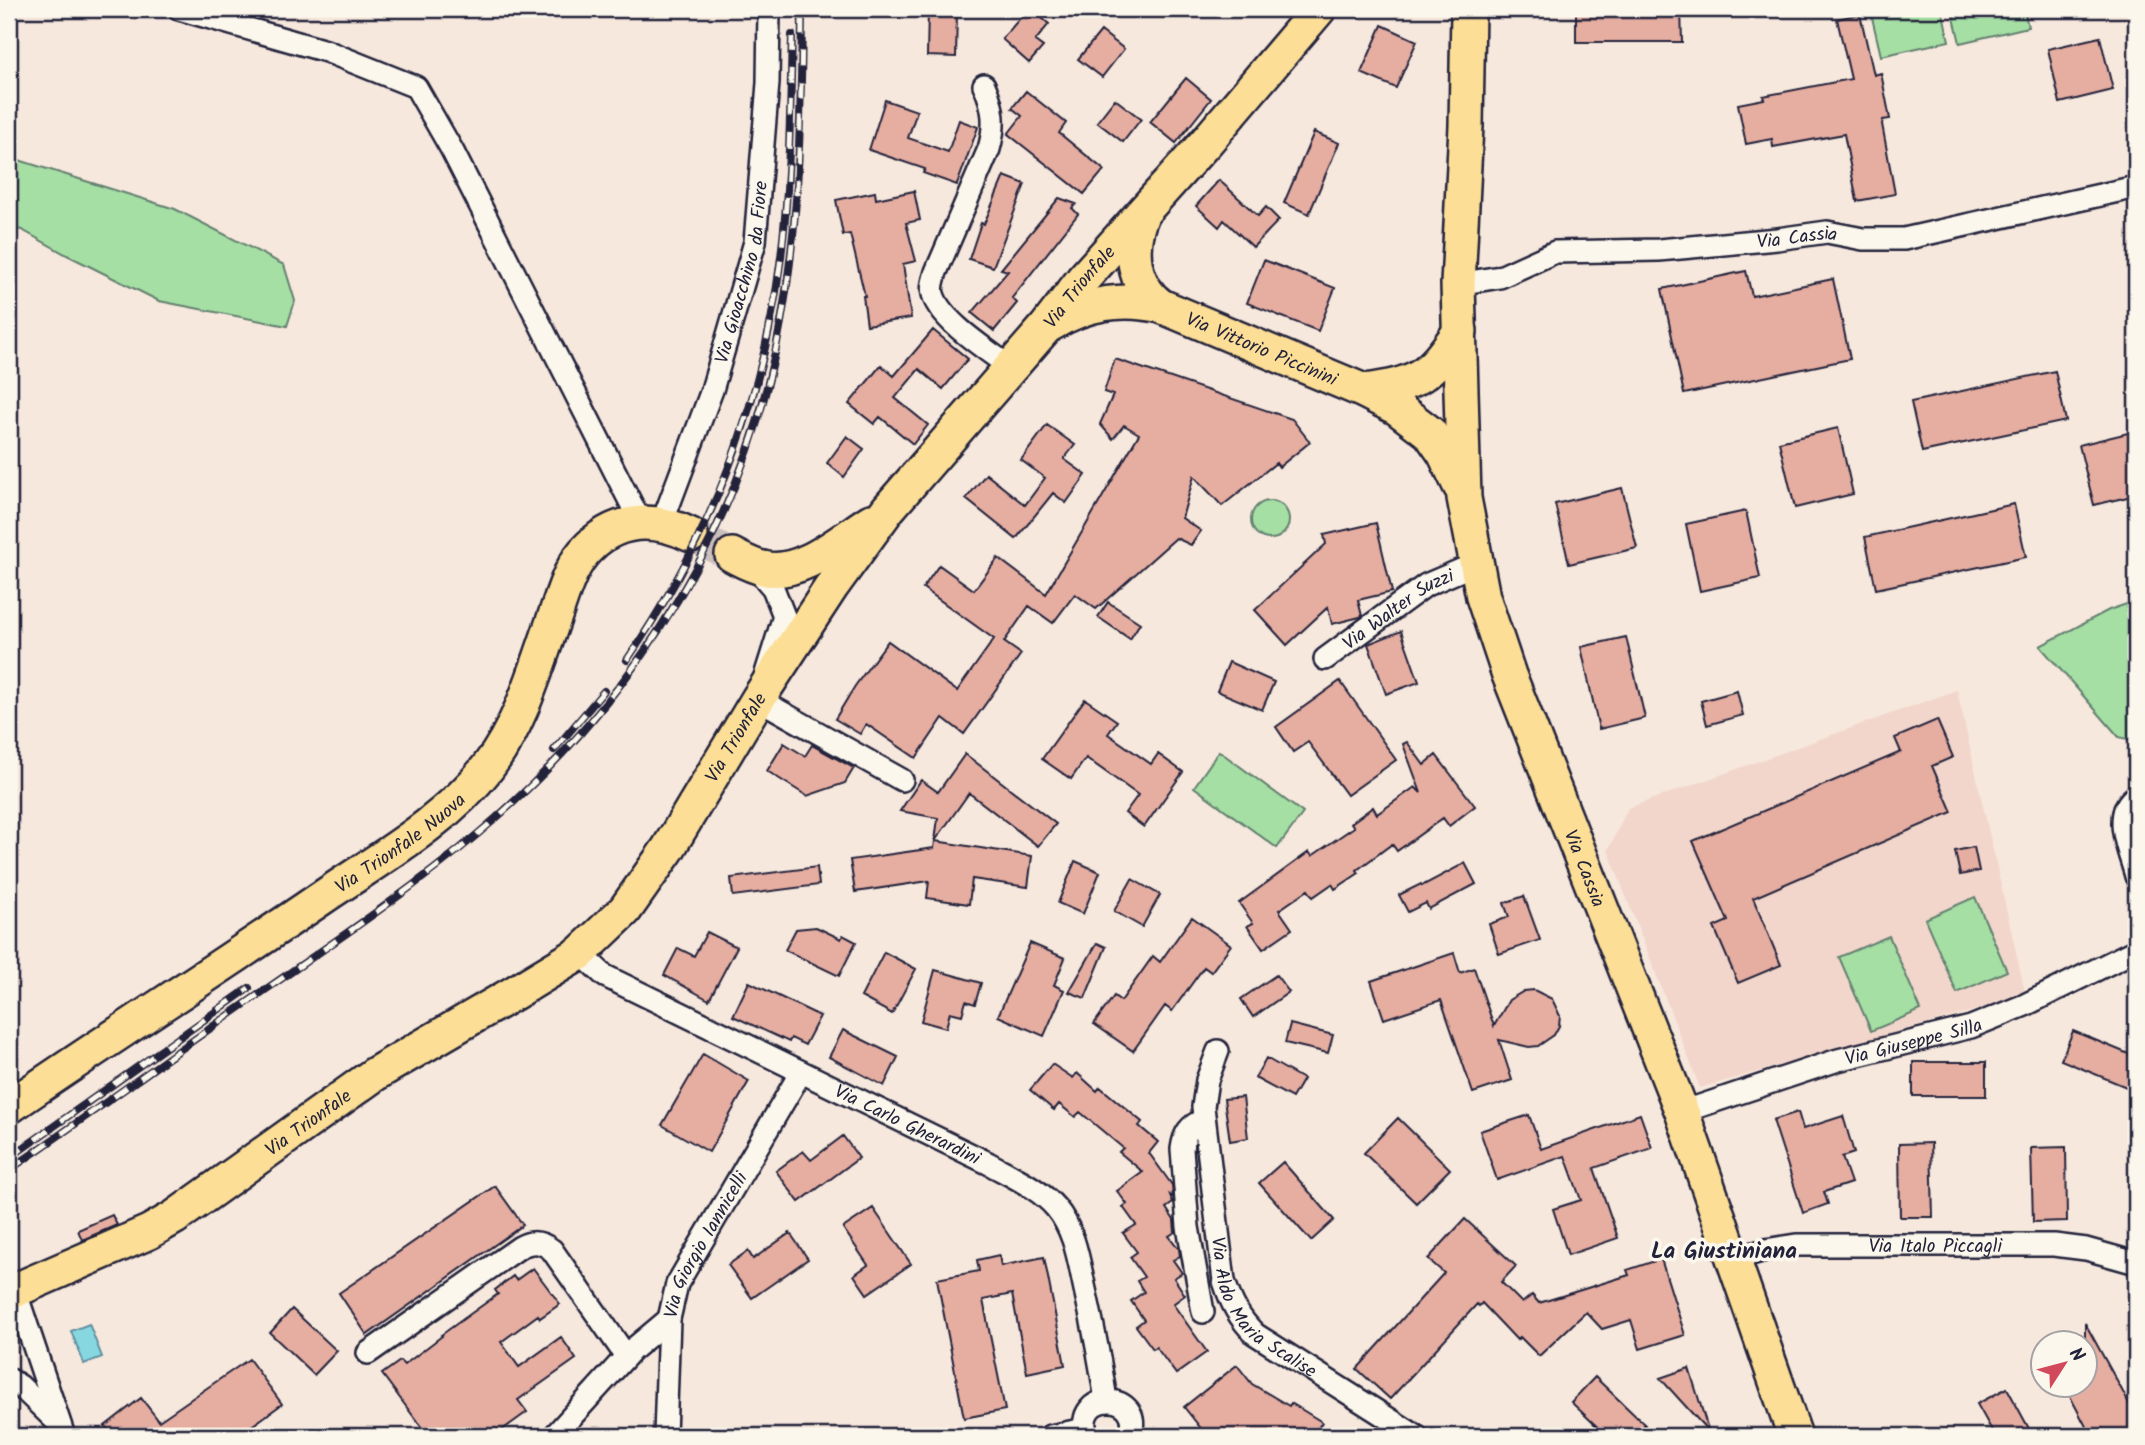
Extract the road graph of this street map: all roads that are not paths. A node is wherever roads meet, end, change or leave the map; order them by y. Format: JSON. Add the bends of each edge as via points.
{"nodes":[{"id":1,"x":180,"y":9,"type":"edge"},
{"id":2,"x":769,"y":9,"type":"edge"},
{"id":3,"x":1319,"y":9,"type":"edge"},
{"id":4,"x":1468,"y":9,"type":"edge"},
{"id":5,"x":984,"y":85,"type":"dead end"},
{"id":6,"x":2136,"y":187,"type":"edge"},
{"id":7,"x":1143,"y":213,"type":"junction"},
{"id":8,"x":1458,"y":284,"type":"junction"},
{"id":9,"x":1161,"y":306,"type":"junction"},
{"id":10,"x":1046,"y":327,"type":"junction"},
{"id":11,"x":1460,"y":331,"type":"junction"},
{"id":12,"x":1011,"y":368,"type":"junction"},
{"id":13,"x":1364,"y":391,"type":"junction"},
{"id":14,"x":1464,"y":498,"type":"junction"},
{"id":15,"x":888,"y":509,"type":"junction"},
{"id":16,"x":665,"y":527,"type":"junction"},
{"id":17,"x":743,"y":560,"type":"joint"},
{"id":18,"x":1475,"y":564,"type":"junction"},
{"id":19,"x":1325,"y":659,"type":"dead end"},
{"id":20,"x":758,"y":699,"type":"junction"},
{"id":21,"x":902,"y":780,"type":"dead end"},
{"id":22,"x":2136,"y":796,"type":"edge"},
{"id":23,"x":2136,"y":876,"type":"edge"},
{"id":24,"x":2136,"y":950,"type":"edge"},
{"id":25,"x":580,"y":953,"type":"junction"},
{"id":26,"x":1218,"y":1051,"type":"dead end"},
{"id":27,"x":801,"y":1072,"type":"junction"},
{"id":28,"x":9,"y":1107,"type":"edge"},
{"id":29,"x":1682,"y":1112,"type":"junction"},
{"id":30,"x":1204,"y":1120,"type":"junction"},
{"id":31,"x":1734,"y":1259,"type":"junction"},
{"id":32,"x":2136,"y":1263,"type":"edge"},
{"id":33,"x":12,"y":1291,"type":"edge"},
{"id":34,"x":1203,"y":1312,"type":"dead end"},
{"id":35,"x":669,"y":1320,"type":"junction"},
{"id":36,"x":368,"y":1353,"type":"dead end"},
{"id":37,"x":626,"y":1356,"type":"junction"},
{"id":38,"x":9,"y":1379,"type":"edge"},
{"id":39,"x":1106,"y":1401,"type":"junction"},
{"id":40,"x":62,"y":1430,"type":"edge"},
{"id":41,"x":1086,"y":1433,"type":"edge"},
{"id":42,"x":554,"y":1436,"type":"edge"},
{"id":43,"x":665,"y":1436,"type":"edge"},
{"id":44,"x":1050,"y":1436,"type":"edge"},
{"id":45,"x":1131,"y":1436,"type":"edge"},
{"id":46,"x":1416,"y":1436,"type":"edge"},
{"id":47,"x":1795,"y":1436,"type":"edge"}],
"edges":[{"from":1,"to":16,"type":"street","via":[[326,51],[416,87]]},
{"from":2,"to":16,"type":"street","name":"Via Gioacchino da Fiore","via":[[755,242],[712,390]]},
{"from":3,"to":7,"type":"main road","name":"Via Trionfale"},
{"from":4,"to":8,"type":"main road","name":"Via Cassia"},
{"from":5,"to":12,"type":"street","via":[[994,113],[994,132],[936,272],[933,294],[954,324]]},
{"from":6,"to":8,"type":"street","name":"Via Cassia","via":[[1904,239],[1863,239],[1827,232],[1659,250],[1555,251],[1500,277]]},
{"from":7,"to":9,"type":"main road","name":"Via Vittorio Piccinini","via":[[1136,232],[1136,270],[1143,289]]},
{"from":7,"to":10,"type":"main road","name":"Via Trionfale"},
{"from":8,"to":11,"type":"main road","name":"Via Cassia"},
{"from":9,"to":10,"type":"main road","name":"Via Vittorio Piccinini","via":[[1108,302],[1080,309]]},
{"from":9,"to":13,"type":"main road","name":"Via Vittorio Piccinini"},
{"from":10,"to":12,"type":"main road","name":"Via Trionfale"},
{"from":11,"to":13,"type":"main road","name":"Via Vittorio Piccinini","via":[[1428,371],[1394,386]]},
{"from":11,"to":14,"type":"main road","name":"Via Cassia"},
{"from":12,"to":15,"type":"main road","name":"Via Trionfale"},
{"from":13,"to":14,"type":"main road","name":"Via Vittorio Piccinini","via":[[1405,412],[1430,433]]},
{"from":14,"to":18,"type":"main road","name":"Via Cassia"},
{"from":15,"to":17,"type":"main road","via":[[800,565],[779,570]]},
{"from":15,"to":20,"type":"main road","name":"Via Trionfale"},
{"from":16,"to":28,"type":"main road","name":"Via Trionfale Nuova","via":[[616,529],[579,559],[512,729],[488,768],[455,803],[278,928]]},
{"from":17,"to":20,"type":"street","via":[[773,588],[784,616]]},
{"from":18,"to":19,"type":"street","name":"Via Walter Suzzi","via":[[1426,585]]},
{"from":18,"to":29,"type":"main road","name":"Via Cassia","via":[[1509,675]]},
{"from":20,"to":21,"type":"street"},
{"from":20,"to":25,"type":"main road","name":"Via Trionfale","via":[[668,849],[629,904]]},
{"from":22,"to":23,"type":"street","via":[[2126,804],[2123,816]]},
{"from":24,"to":29,"type":"street","name":"Via Giuseppe Silla","via":[[1971,1027],[1838,1059]]},
{"from":25,"to":27,"type":"street","name":"Via Carlo Gherardini","via":[[605,976]]},
{"from":25,"to":33,"type":"main road","name":"Via Trionfale","via":[[375,1074],[175,1217]]},
{"from":26,"to":30,"type":"street","name":"Via Aldo Maria Scalise","via":[[1205,1087]]},
{"from":27,"to":35,"type":"street","name":"Via Giorgio Iannicelli","via":[[684,1270]]},
{"from":27,"to":39,"type":"street","name":"Via Carlo Gherardini","via":[[988,1163],[1055,1207],[1075,1245]]},
{"from":29,"to":31,"type":"main road","name":"Via Cassia"},
{"from":30,"to":34,"type":"street","name":"Via Aldo Maria Scalise","via":[[1189,1128],[1182,1149],[1186,1215]]},
{"from":30,"to":46,"type":"street","name":"Via Aldo Maria Scalise","via":[[1224,1281],[1240,1318],[1255,1334]]},
{"from":31,"to":32,"type":"street","name":"Via Italo Piccagli","via":[[1796,1245],[2054,1245]]},
{"from":31,"to":47,"type":"main road","name":"Via Cassia"},
{"from":33,"to":40,"type":"street"},
{"from":35,"to":37,"type":"street"},
{"from":35,"to":43,"type":"street","name":"Via Giorgio Iannicelli"},
{"from":36,"to":37,"type":"street","via":[[520,1247],[534,1242],[552,1250]]},
{"from":37,"to":42,"type":"street"},
{"from":38,"to":40,"type":"street"},
{"from":39,"to":41,"type":"street","via":[[1089,1410]]},
{"from":39,"to":45,"type":"street","via":[[1129,1411]]},
{"from":41,"to":44,"type":"street"}]}
